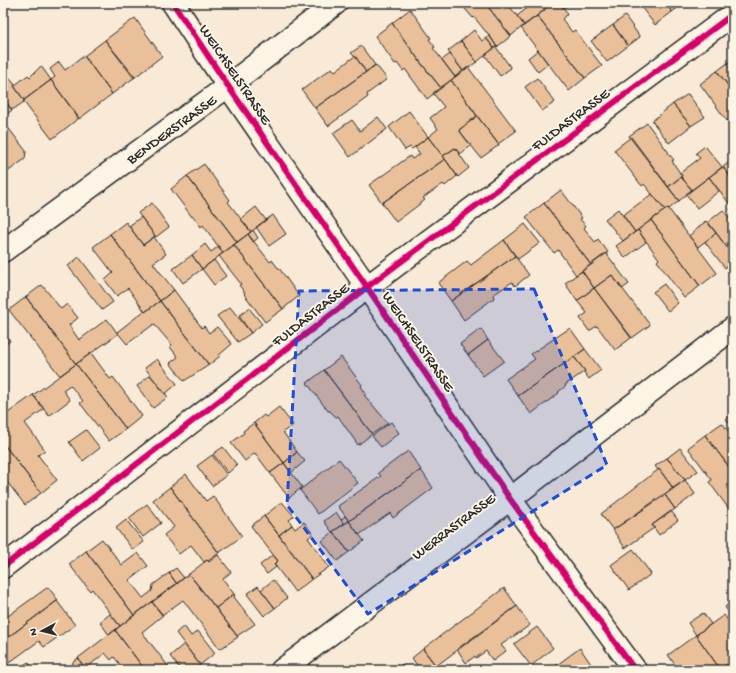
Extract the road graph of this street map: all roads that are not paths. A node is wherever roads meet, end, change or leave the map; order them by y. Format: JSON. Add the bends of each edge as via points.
{"nodes":[{"id":1,"x":173,"y":3,"type":"edge"},
{"id":2,"x":336,"y":3,"type":"edge"},
{"id":3,"x":733,"y":14,"type":"edge"},
{"id":4,"x":228,"y":86,"type":"junction"},
{"id":5,"x":3,"y":251,"type":"edge"},
{"id":6,"x":367,"y":287,"type":"junction"},
{"id":7,"x":733,"y":328,"type":"edge"},
{"id":8,"x":510,"y":499,"type":"junction"},
{"id":9,"x":3,"y":567,"type":"edge"},
{"id":10,"x":282,"y":670,"type":"edge"},
{"id":11,"x":635,"y":670,"type":"edge"}],
"edges":[{"from":1,"to":4,"type":"street","name":"WEICHSELSTRASSE"},
{"from":2,"to":4,"type":"street","name":"BENDERSTRASSE"},
{"from":3,"to":6,"type":"street","name":"FULDASTRASSE"},
{"from":4,"to":5,"type":"street","name":"BENDERSTRASSE"},
{"from":4,"to":6,"type":"street","name":"WEICHSELSTRASSE"},
{"from":6,"to":8,"type":"street","name":"WEICHSELSTRASSE"},
{"from":6,"to":9,"type":"street","name":"FULDASTRASSE"},
{"from":7,"to":8,"type":"street","name":"WERRASTRASSE"},
{"from":8,"to":10,"type":"street","name":"WERRASTRASSE"},
{"from":8,"to":11,"type":"street","name":"WEICHSELSTRASSE"}]}
